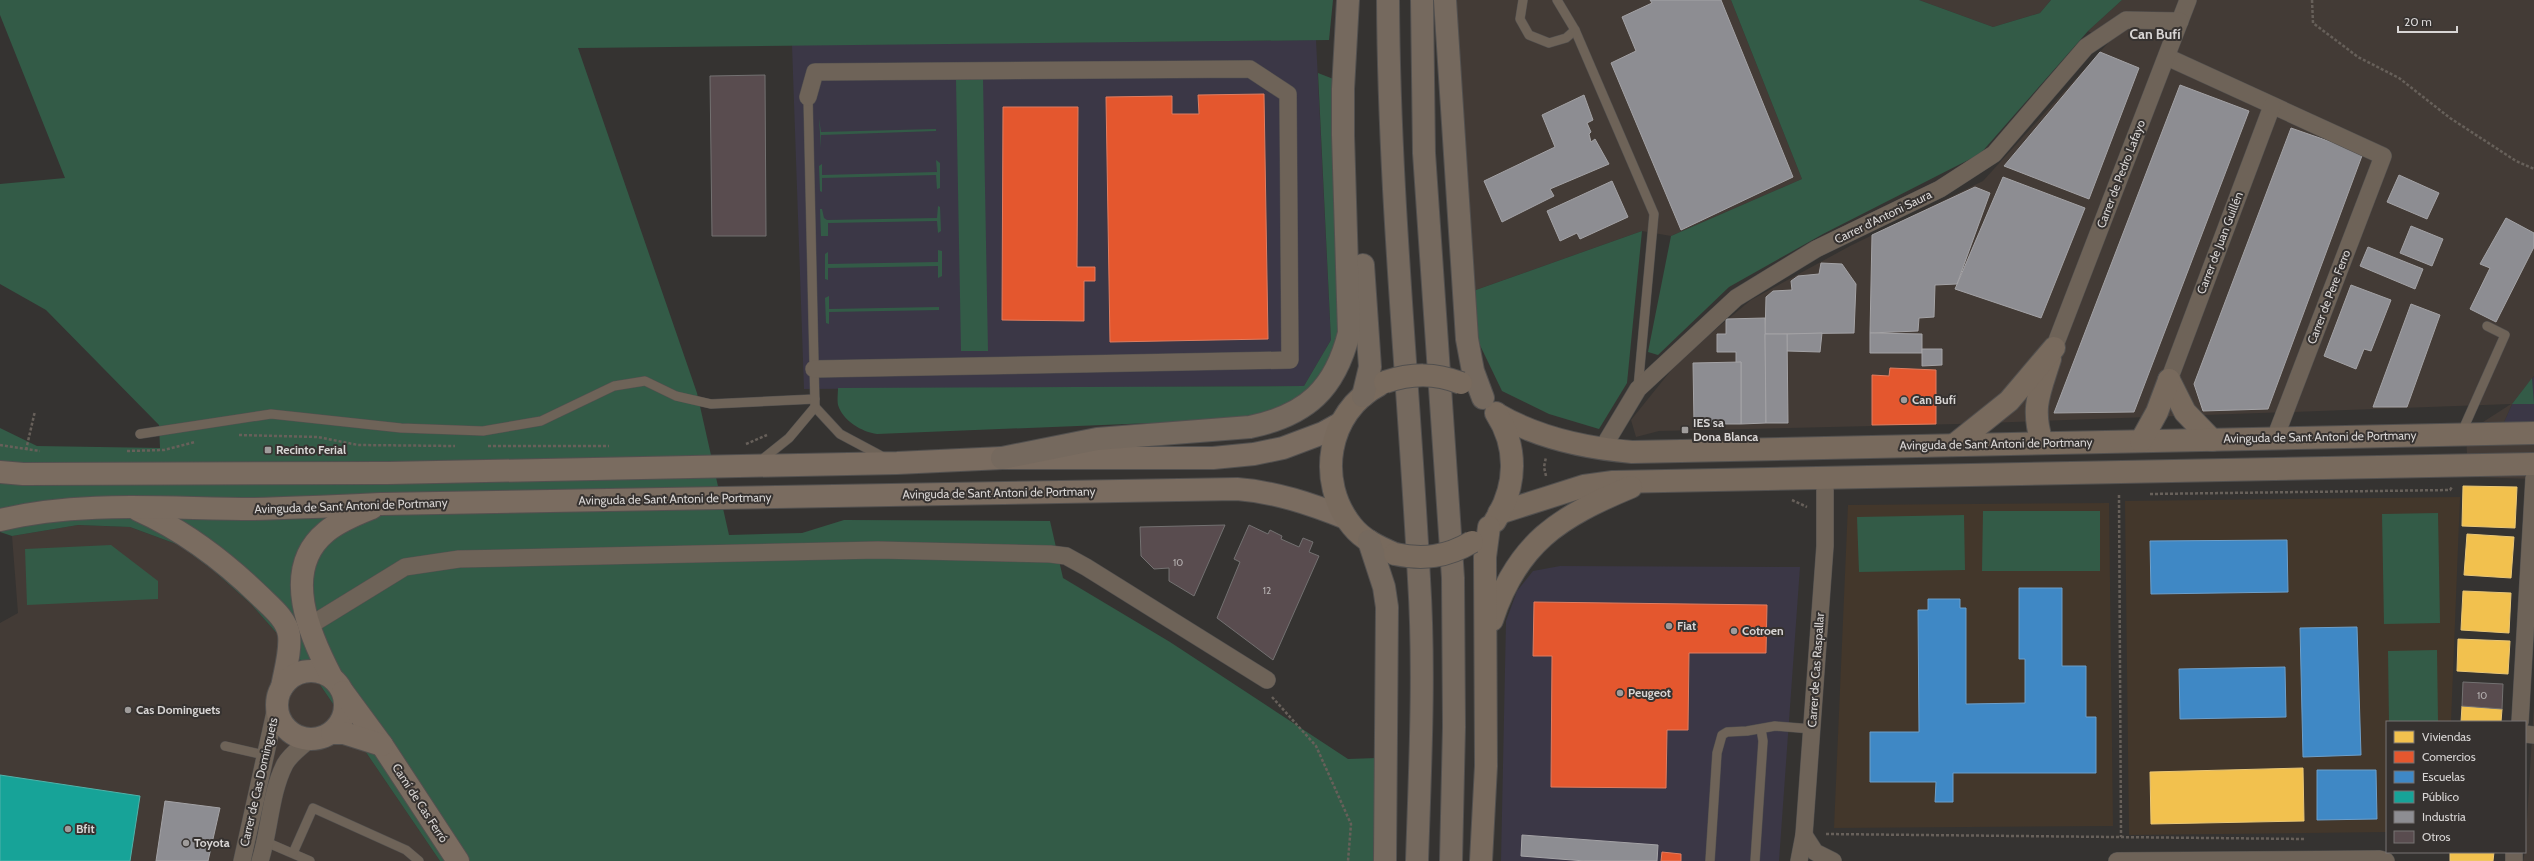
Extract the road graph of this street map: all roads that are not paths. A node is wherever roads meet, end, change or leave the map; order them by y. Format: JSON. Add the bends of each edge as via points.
{"nodes":[{"id":1,"x":1348,"y":0,"type":"edge"},
{"id":2,"x":1358,"y":0,"type":"edge"},
{"id":3,"x":1388,"y":0,"type":"edge"},
{"id":4,"x":1422,"y":0,"type":"edge"},
{"id":5,"x":1445,"y":0,"type":"edge"},
{"id":6,"x":1523,"y":0,"type":"edge"},
{"id":7,"x":1557,"y":0,"type":"edge"},
{"id":8,"x":2188,"y":0,"type":"edge"},
{"id":9,"x":2180,"y":21,"type":"junction"},
{"id":10,"x":1575,"y":30,"type":"junction"},
{"id":11,"x":2166,"y":57,"type":"junction"},
{"id":12,"x":808,"y":97,"type":"joint"},
{"id":13,"x":2272,"y":106,"type":"junction"},
{"id":14,"x":2487,"y":326,"type":"dead end"},
{"id":15,"x":2054,"y":348,"type":"junction"},
{"id":16,"x":814,"y":369,"type":"junction"},
{"id":17,"x":2169,"y":380,"type":"junction"},
{"id":18,"x":1638,"y":389,"type":"junction"},
{"id":19,"x":1363,"y":396,"type":"junction"},
{"id":20,"x":1482,"y":398,"type":"junction"},
{"id":21,"x":815,"y":403,"type":"junction"},
{"id":22,"x":1497,"y":414,"type":"junction"},
{"id":23,"x":1341,"y":423,"type":"junction"},
{"id":24,"x":2534,"y":433,"type":"edge"},
{"id":25,"x":140,"y":434,"type":"dead end"},
{"id":26,"x":2461,"y":434,"type":"junction"},
{"id":27,"x":2275,"y":438,"type":"junction"},
{"id":28,"x":2212,"y":440,"type":"junction"},
{"id":29,"x":2141,"y":441,"type":"junction"},
{"id":30,"x":2042,"y":443,"type":"junction"},
{"id":31,"x":1954,"y":445,"type":"junction"},
{"id":32,"x":1602,"y":449,"type":"junction"},
{"id":33,"x":1002,"y":458,"type":"junction"},
{"id":34,"x":897,"y":463,"type":"junction"},
{"id":35,"x":2534,"y":464,"type":"edge"},
{"id":36,"x":753,"y":467,"type":"junction"},
{"id":37,"x":0,"y":472,"type":"edge"},
{"id":38,"x":1825,"y":478,"type":"junction"},
{"id":39,"x":2534,"y":478,"type":"edge"},
{"id":40,"x":1645,"y":481,"type":"junction"},
{"id":41,"x":381,"y":504,"type":"junction"},
{"id":42,"x":133,"y":508,"type":"junction"},
{"id":43,"x":1346,"y":518,"type":"junction"},
{"id":44,"x":0,"y":520,"type":"edge"},
{"id":45,"x":1494,"y":520,"type":"junction"},
{"id":46,"x":1369,"y":541,"type":"junction"},
{"id":47,"x":309,"y":626,"type":"junction"},
{"id":48,"x":1486,"y":636,"type":"junction"},
{"id":49,"x":1268,"y":680,"type":"road end"},
{"id":50,"x":338,"y":685,"type":"junction"},
{"id":51,"x":280,"y":695,"type":"junction"},
{"id":52,"x":2520,"y":721,"type":"edge"},
{"id":53,"x":1761,"y":729,"type":"junction"},
{"id":54,"x":1812,"y":729,"type":"junction"},
{"id":55,"x":332,"y":733,"type":"junction"},
{"id":56,"x":309,"y":740,"type":"junction"},
{"id":57,"x":382,"y":745,"type":"junction"},
{"id":58,"x":226,"y":746,"type":"dead end"},
{"id":59,"x":264,"y":755,"type":"junction"},
{"id":60,"x":1804,"y":834,"type":"junction"},
{"id":61,"x":266,"y":842,"type":"junction"},
{"id":62,"x":293,"y":853,"type":"junction"},
{"id":63,"x":242,"y":861,"type":"edge"},
{"id":64,"x":260,"y":861,"type":"edge"},
{"id":65,"x":310,"y":861,"type":"edge"},
{"id":66,"x":419,"y":861,"type":"edge"},
{"id":67,"x":458,"y":861,"type":"edge"},
{"id":68,"x":1385,"y":861,"type":"edge"},
{"id":69,"x":1417,"y":861,"type":"edge"},
{"id":70,"x":1451,"y":861,"type":"edge"},
{"id":71,"x":1481,"y":861,"type":"edge"},
{"id":72,"x":1710,"y":861,"type":"edge"},
{"id":73,"x":1754,"y":861,"type":"edge"},
{"id":74,"x":1799,"y":861,"type":"edge"},
{"id":75,"x":1833,"y":861,"type":"edge"},
{"id":76,"x":2116,"y":861,"type":"edge"},
{"id":77,"x":2386,"y":861,"type":"edge"}],
"edges":[{"from":1,"to":33,"type":"highway","via":[[1343,104],[1344,218],[1350,333],[1343,357],[1331,380],[1314,400],[1292,414],[1250,427],[1097,439]]},
{"from":2,"to":19,"type":"highway","via":[[1358,198],[1370,367]]},
{"from":3,"to":69,"type":"highway","via":[[1397,262],[1420,582],[1421,731]]},
{"from":4,"to":70,"type":"highway","via":[[1424,153],[1453,578],[1454,728]]},
{"from":5,"to":20,"type":"highway","via":[[1466,339]]},
{"from":6,"to":10,"type":"lane","via":[[1520,19],[1529,35],[1549,43],[1566,38]]},
{"from":7,"to":10,"type":"lane"},
{"from":8,"to":9,"type":"street","name":"Carrer de Pedro Lafayo"},
{"from":9,"to":11,"type":"street","name":"Carrer de Pedro Lafayo"},
{"from":9,"to":18,"type":"street","name":"Carrer d'Antoni Saura","via":[[2126,20],[2086,47],[1994,154],[1940,189],[1816,249],[1736,298]]},
{"from":10,"to":18,"type":"lane","via":[[1654,214]]},
{"from":11,"to":13,"type":"street"},
{"from":11,"to":15,"type":"street","name":"Carrer de Pedro Lafayo"},
{"from":12,"to":16,"type":"lane"},
{"from":12,"to":16,"type":"street","via":[[815,72],[1250,69],[1288,94],[1290,360]]},
{"from":13,"to":17,"type":"street","name":"Carrer de Juan Guillén"},
{"from":13,"to":27,"type":"street","name":"Carrer de Pere Ferro","via":[[2383,156]]},
{"from":14,"to":26,"type":"lane","via":[[2505,335]]},
{"from":15,"to":30,"type":"main road","via":[[2037,400],[2035,418]]},
{"from":15,"to":31,"type":"main road","via":[[2009,401]]},
{"from":16,"to":21,"type":"lane"},
{"from":17,"to":28,"type":"main road","via":[[2185,412]]},
{"from":17,"to":29,"type":"main road","via":[[2157,412]]},
{"from":18,"to":32,"type":"street","name":"Carrer d'Antoni Saura"},
{"from":19,"to":20,"type":"main road","bridge":true,"via":[[1385,382],[1423,374],[1436,375],[1461,383]]},
{"from":19,"to":23,"type":"main road"},
{"from":20,"to":22,"type":"main road"},
{"from":21,"to":25,"type":"lane","via":[[711,404],[676,396],[645,381],[614,386],[541,421],[483,431],[401,428],[271,414]]},
{"from":21,"to":34,"type":"lane","via":[[840,434]]},
{"from":21,"to":36,"type":"lane","via":[[789,438]]},
{"from":22,"to":32,"type":"main road","name":"Avinguda de Sant Antoni de Portmany","via":[[1515,424],[1551,437]]},
{"from":22,"to":45,"type":"main road","via":[[1509,441],[1513,470],[1508,493]]},
{"from":23,"to":33,"type":"main road","via":[[1323,433],[1283,448],[1254,454],[1213,458]]},
{"from":23,"to":43,"type":"main road","via":[[1335,436],[1330,465],[1334,493]]},
{"from":24,"to":26,"type":"main road","name":"Avinguda de Sant Antoni de Portmany"},
{"from":26,"to":27,"type":"main road","name":"Avinguda de Sant Antoni de Portmany"},
{"from":27,"to":28,"type":"main road","name":"Avinguda de Sant Antoni de Portmany"},
{"from":28,"to":29,"type":"main road","name":"Avinguda de Sant Antoni de Portmany"},
{"from":29,"to":30,"type":"main road","name":"Avinguda de Sant Antoni de Portmany"},
{"from":30,"to":31,"type":"main road","name":"Avinguda de Sant Antoni de Portmany"},
{"from":31,"to":32,"type":"main road","name":"Avinguda de Sant Antoni de Portmany","via":[[1632,452]]},
{"from":33,"to":34,"type":"main road"},
{"from":34,"to":36,"type":"main road"},
{"from":35,"to":38,"type":"main road"},
{"from":36,"to":37,"type":"main road","via":[[388,473]]},
{"from":38,"to":40,"type":"main road"},
{"from":38,"to":54,"type":"street","name":"Carrer de Cas Raspallar","via":[[1825,546]]},
{"from":39,"to":52,"type":"street"},
{"from":40,"to":45,"type":"main road","via":[[1584,486],[1550,496]]},
{"from":40,"to":48,"type":"main road","via":[[1584,509],[1558,523],[1542,536],[1523,557],[1500,594]]},
{"from":41,"to":42,"type":"main road","name":"Avinguda de Sant Antoni de Portmany"},
{"from":41,"to":43,"type":"main road","name":"Avinguda de Sant Antoni de Portmany","via":[[1237,489],[1299,500]]},
{"from":41,"to":47,"type":"main road","via":[[327,531],[308,553],[302,590]]},
{"from":42,"to":44,"type":"main road","name":"Avinguda de Sant Antoni de Portmany","via":[[44,512]]},
{"from":42,"to":51,"type":"main road","via":[[164,522],[209,550],[280,616],[289,634]]},
{"from":43,"to":46,"type":"main road"},
{"from":45,"to":46,"type":"main road","bridge":true,"via":[[1472,542],[1439,556],[1395,554]]},
{"from":45,"to":48,"type":"main road","via":[[1486,557]]},
{"from":46,"to":68,"type":"highway","via":[[1384,587],[1387,607]]},
{"from":47,"to":49,"type":"street","via":[[405,567],[459,559],[878,550],[1050,554],[1066,556],[1086,567]]},
{"from":47,"to":50,"type":"main road","via":[[321,657]]},
{"from":48,"to":71,"type":"main road","via":[[1486,766]]},
{"from":50,"to":51,"type":"main road","via":[[315,671],[306,671],[297,674]]},
{"from":50,"to":55,"type":"main road","via":[[345,710],[342,720]]},
{"from":50,"to":57,"type":"main road","name":"Camí de Cas Ferró"},
{"from":51,"to":56,"type":"main road","via":[[278,713],[286,728]]},
{"from":51,"to":59,"type":"street","name":"Carrer de Cas Dominguets"},
{"from":53,"to":54,"type":"lane","via":[[1775,726]]},
{"from":53,"to":72,"type":"lane","via":[[1728,732],[1722,735],[1718,743]]},
{"from":53,"to":73,"type":"lane","via":[[1763,741]]},
{"from":54,"to":60,"type":"street","name":"Carrer de Cas Raspallar"},
{"from":55,"to":56,"type":"main road"},
{"from":55,"to":57,"type":"main road","via":[[344,733]]},
{"from":56,"to":61,"type":"street","name":"Carrer de Cas Dominguets","via":[[286,763],[279,779]]},
{"from":57,"to":67,"type":"main road","name":"Camí de Cas Ferró"},
{"from":58,"to":59,"type":"lane"},
{"from":59,"to":63,"type":"street","name":"Carrer de Cas Dominguets"},
{"from":60,"to":74,"type":"street","name":"Carrer de Cas Raspallar"},
{"from":60,"to":75,"type":"street","via":[[1815,852]]},
{"from":61,"to":62,"type":"lane"},
{"from":61,"to":64,"type":"street","name":"Carrer de Cas Dominguets"},
{"from":62,"to":65,"type":"lane"},
{"from":62,"to":66,"type":"lane","via":[[313,808],[406,850]]},
{"from":76,"to":77,"type":"street"}]}
